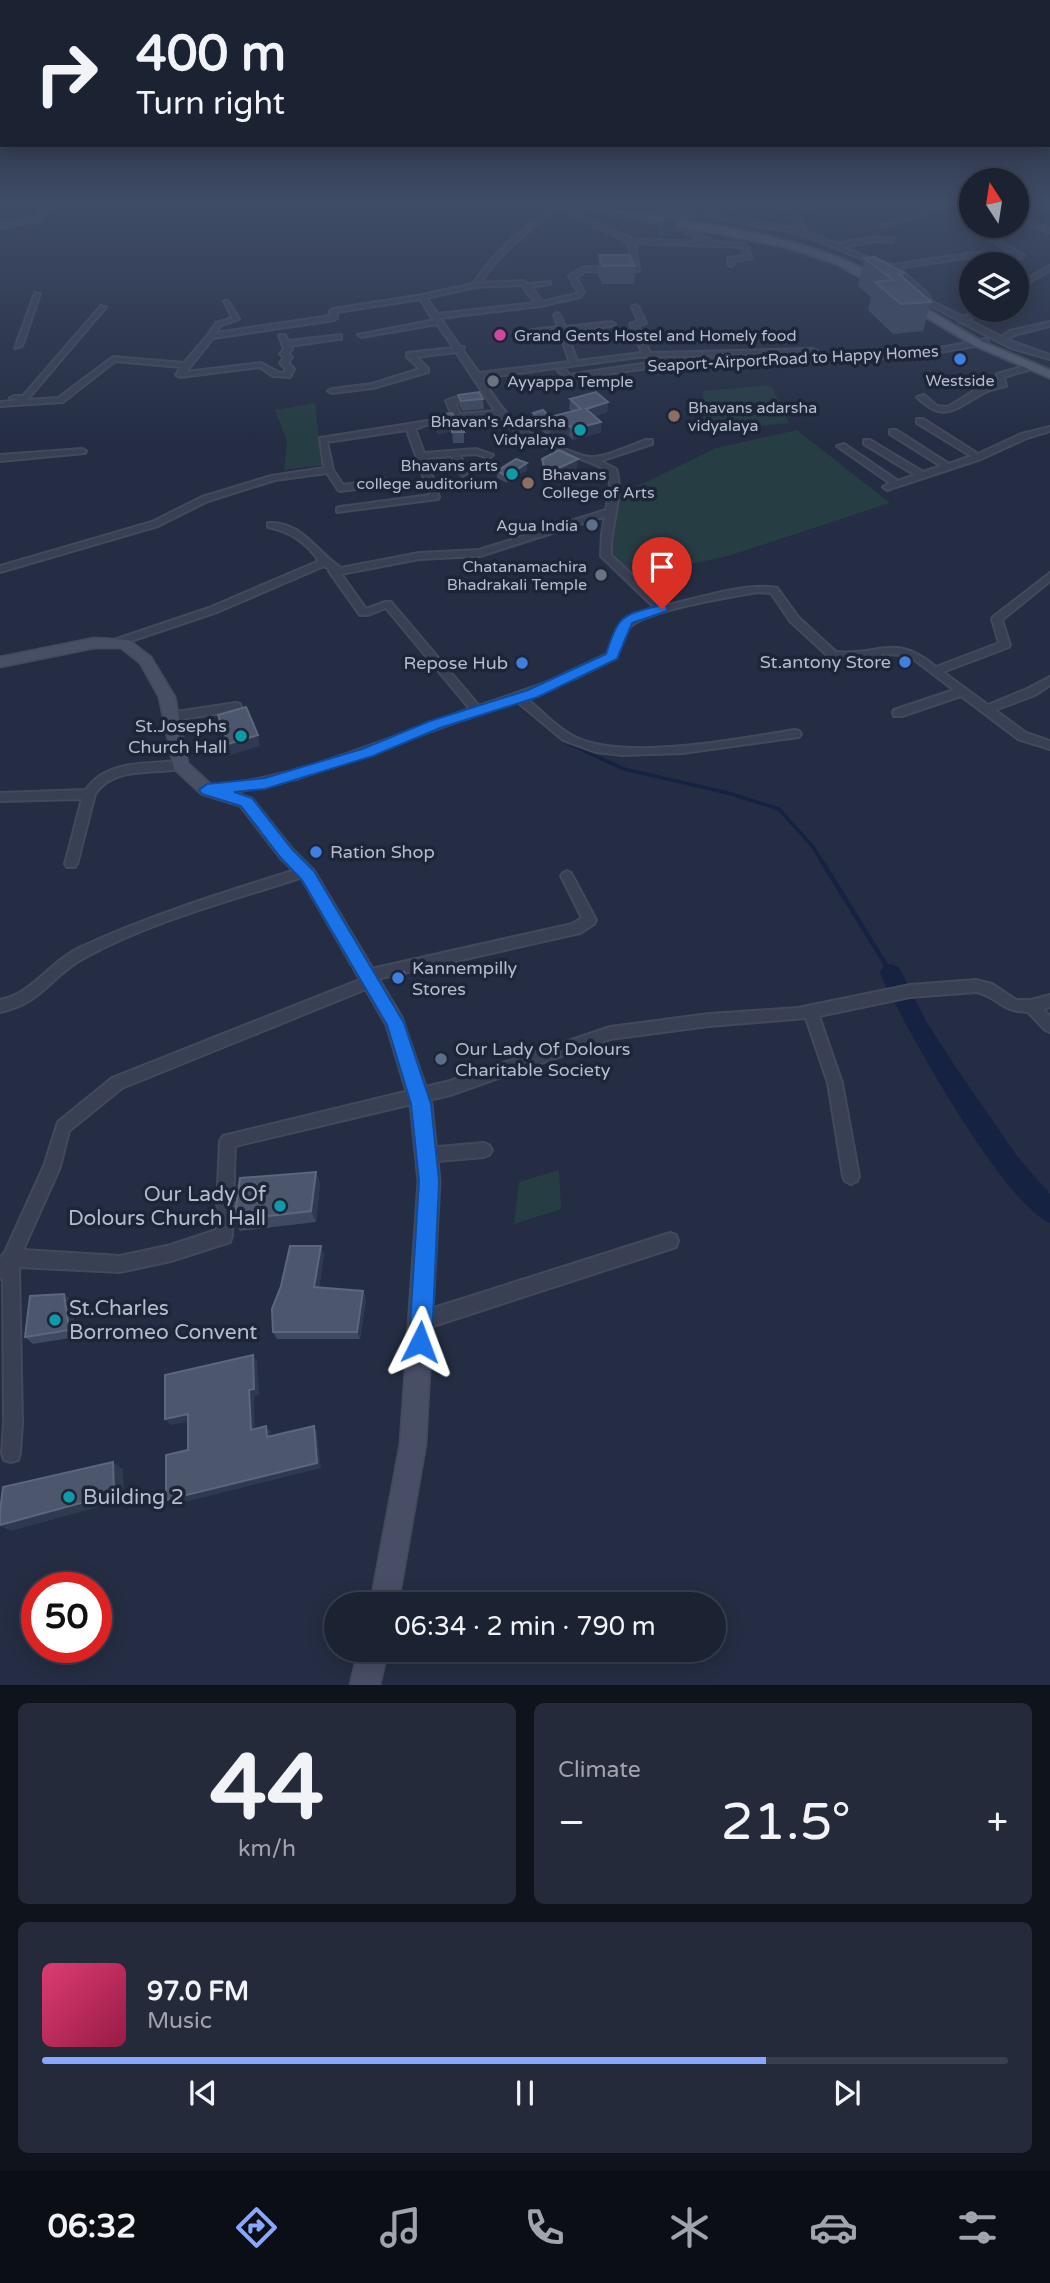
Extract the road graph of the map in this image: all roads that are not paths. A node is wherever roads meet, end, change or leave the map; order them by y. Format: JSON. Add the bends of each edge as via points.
{"nodes":[{"id":1,"x":510,"y":283,"type":"edge"},
{"id":2,"x":521,"y":283,"type":"edge"},
{"id":3,"x":548,"y":283,"type":"dead end"},
{"id":4,"x":575,"y":283,"type":"edge"},
{"id":5,"x":881,"y":283,"type":"edge"},
{"id":6,"x":886,"y":283,"type":"edge"},
{"id":7,"x":912,"y":283,"type":"edge"},
{"id":8,"x":475,"y":285,"type":"joint"},
{"id":9,"x":528,"y":285,"type":"junction"},
{"id":10,"x":897,"y":291,"type":"junction"},
{"id":11,"x":37,"y":294,"type":"dead end"},
{"id":12,"x":565,"y":296,"type":"dead end"},
{"id":13,"x":422,"y":297,"type":"junction"},
{"id":14,"x":226,"y":302,"type":"dead end"},
{"id":15,"x":920,"y":303,"type":"junction"},
{"id":16,"x":540,"y":304,"type":"junction"},
{"id":17,"x":103,"y":307,"type":"dead end"},
{"id":18,"x":635,"y":307,"type":"dead end"},
{"id":19,"x":557,"y":315,"type":"dead end"},
{"id":20,"x":436,"y":319,"type":"junction"},
{"id":21,"x":959,"y":320,"type":"edge"},
{"id":22,"x":963,"y":322,"type":"edge"},
{"id":23,"x":611,"y":324,"type":"dead end"},
{"id":24,"x":1050,"y":324,"type":"edge"},
{"id":25,"x":1036,"y":327,"type":"junction"},
{"id":26,"x":562,"y":330,"type":"junction"},
{"id":27,"x":532,"y":332,"type":"dead end"},
{"id":28,"x":1050,"y":332,"type":"edge"},
{"id":29,"x":362,"y":335,"type":"dead end"},
{"id":30,"x":211,"y":336,"type":"junction"},
{"id":31,"x":338,"y":337,"type":"dead end"},
{"id":32,"x":1002,"y":340,"type":"junction"},
{"id":33,"x":981,"y":342,"type":"junction"},
{"id":34,"x":18,"y":346,"type":"dead end"},
{"id":35,"x":461,"y":349,"type":"junction"},
{"id":36,"x":813,"y":351,"type":"dead end"},
{"id":37,"x":646,"y":355,"type":"junction"},
{"id":38,"x":1050,"y":357,"type":"edge"},
{"id":39,"x":575,"y":362,"type":"junction"},
{"id":40,"x":186,"y":365,"type":"junction"},
{"id":41,"x":561,"y":368,"type":"junction"},
{"id":42,"x":1025,"y":368,"type":"dead end"},
{"id":43,"x":1050,"y":371,"type":"edge"},
{"id":44,"x":477,"y":376,"type":"junction"},
{"id":45,"x":332,"y":391,"type":"dead end"},
{"id":46,"x":921,"y":397,"type":"dead end"},
{"id":47,"x":0,"y":401,"type":"edge"},
{"id":48,"x":495,"y":412,"type":"junction"},
{"id":49,"x":920,"y":421,"type":"dead end"},
{"id":50,"x":415,"y":426,"type":"junction"},
{"id":51,"x":1050,"y":429,"type":"edge"},
{"id":52,"x":893,"y":432,"type":"dead end"},
{"id":53,"x":649,"y":442,"type":"dead end"},
{"id":54,"x":867,"y":442,"type":"dead end"},
{"id":55,"x":841,"y":446,"type":"dead end"},
{"id":56,"x":82,"y":450,"type":"dead end"},
{"id":57,"x":455,"y":453,"type":"junction"},
{"id":58,"x":421,"y":456,"type":"junction"},
{"id":59,"x":489,"y":456,"type":"dead end"},
{"id":60,"x":978,"y":457,"type":"junction"},
{"id":61,"x":0,"y":458,"type":"edge"},
{"id":62,"x":590,"y":461,"type":"junction"},
{"id":63,"x":948,"y":467,"type":"junction"},
{"id":64,"x":329,"y":470,"type":"junction"},
{"id":65,"x":463,"y":473,"type":"dead end"},
{"id":66,"x":923,"y":476,"type":"junction"},
{"id":67,"x":386,"y":482,"type":"dead end"},
{"id":68,"x":897,"y":484,"type":"junction"},
{"id":69,"x":887,"y":487,"type":"dead end"},
{"id":70,"x":341,"y":510,"type":"dead end"},
{"id":71,"x":608,"y":512,"type":"junction"},
{"id":72,"x":271,"y":525,"type":"dead end"},
{"id":73,"x":325,"y":562,"type":"junction"},
{"id":74,"x":0,"y":569,"type":"edge"},
{"id":75,"x":334,"y":571,"type":"junction"},
{"id":76,"x":1050,"y":576,"type":"edge"},
{"id":77,"x":662,"y":609,"type":"junction"},
{"id":78,"x":115,"y":643,"type":"junction"},
{"id":79,"x":0,"y":662,"type":"edge"},
{"id":80,"x":935,"y":671,"type":"junction"},
{"id":81,"x":1050,"y":680,"type":"edge"},
{"id":82,"x":960,"y":692,"type":"junction"},
{"id":83,"x":513,"y":700,"type":"junction"},
{"id":84,"x":236,"y":707,"type":"edge"},
{"id":85,"x":985,"y":710,"type":"junction"},
{"id":86,"x":477,"y":711,"type":"junction"},
{"id":87,"x":898,"y":713,"type":"dead end"},
{"id":88,"x":169,"y":717,"type":"junction"},
{"id":89,"x":795,"y":734,"type":"dead end"},
{"id":90,"x":1050,"y":745,"type":"edge"},
{"id":91,"x":180,"y":765,"type":"junction"},
{"id":92,"x":207,"y":790,"type":"junction"},
{"id":93,"x":89,"y":794,"type":"junction"},
{"id":94,"x":0,"y":797,"type":"edge"},
{"id":95,"x":71,"y":864,"type":"dead end"},
{"id":96,"x":305,"y":872,"type":"junction"},
{"id":97,"x":567,"y":876,"type":"dead end"},
{"id":98,"x":369,"y":978,"type":"junction"},
{"id":99,"x":1050,"y":1001,"type":"edge"},
{"id":100,"x":0,"y":1006,"type":"edge"},
{"id":101,"x":1031,"y":1006,"type":"junction"},
{"id":102,"x":811,"y":1012,"type":"junction"},
{"id":103,"x":1050,"y":1026,"type":"edge"},
{"id":104,"x":419,"y":1096,"type":"junction"},
{"id":105,"x":484,"y":1150,"type":"dead end"},
{"id":106,"x":426,"y":1155,"type":"junction"},
{"id":107,"x":851,"y":1177,"type":"dead end"},
{"id":108,"x":670,"y":1241,"type":"dead end"},
{"id":109,"x":6,"y":1264,"type":"edge"},
{"id":110,"x":421,"y":1321,"type":"junction"},
{"id":111,"x":10,"y":1453,"type":"dead end"},
{"id":112,"x":386,"y":1592,"type":"edge"},
{"id":113,"x":370,"y":1662,"type":"edge"},
{"id":114,"x":365,"y":1685,"type":"edge"}],
"edges":[{"from":1,"to":8,"type":"street"},
{"from":2,"to":9,"type":"street"},
{"from":3,"to":9,"type":"street"},
{"from":4,"to":16,"type":"street","via":[[581,295]]},
{"from":5,"to":10,"type":"main road"},
{"from":6,"to":10,"type":"main road"},
{"from":7,"to":15,"type":"street","via":[[927,296]]},
{"from":8,"to":13,"type":"street"},
{"from":9,"to":12,"type":"street","via":[[541,299]]},
{"from":9,"to":16,"type":"street"},
{"from":10,"to":15,"type":"main road"},
{"from":11,"to":34,"type":"street"},
{"from":13,"to":20,"type":"street"},
{"from":13,"to":30,"type":"street","via":[[333,311],[334,318]]},
{"from":14,"to":30,"type":"street","via":[[236,319],[218,324]]},
{"from":15,"to":21,"type":"street"},
{"from":15,"to":33,"type":"main road"},
{"from":16,"to":20,"type":"street"},
{"from":17,"to":47,"type":"street","via":[[25,398]]},
{"from":18,"to":37,"type":"street","via":[[642,323],[634,324]]},
{"from":19,"to":26,"type":"street"},
{"from":20,"to":29,"type":"street"},
{"from":20,"to":35,"type":"street"},
{"from":22,"to":32,"type":"street"},
{"from":23,"to":26,"type":"street"},
{"from":24,"to":25,"type":"street"},
{"from":25,"to":28,"type":"street"},
{"from":25,"to":32,"type":"street"},
{"from":26,"to":27,"type":"street"},
{"from":26,"to":39,"type":"street"},
{"from":30,"to":40,"type":"street"},
{"from":31,"to":40,"type":"street","via":[[283,340],[288,349],[284,354],[290,369],[287,375],[276,374],[265,365],[180,374]]},
{"from":32,"to":38,"type":"street"},
{"from":33,"to":41,"type":"street","name":"Seaport-AirportRoad to Happy Homes","via":[[937,352],[641,366],[567,378]]},
{"from":33,"to":43,"type":"main road"},
{"from":35,"to":44,"type":"street"},
{"from":35,"to":45,"type":"street","via":[[410,355],[425,370],[409,377]]},
{"from":36,"to":37,"type":"street"},
{"from":37,"to":39,"type":"street"},
{"from":39,"to":41,"type":"street"},
{"from":40,"to":47,"type":"street","via":[[113,359],[60,400]]},
{"from":41,"to":44,"type":"street","name":"Seaport-AirportRoad to Happy Homes"},
{"from":42,"to":46,"type":"street","via":[[1000,376],[1003,384],[980,391],[949,410],[935,408]]},
{"from":44,"to":48,"type":"street"},
{"from":48,"to":48,"type":"street","via":[[457,416],[450,401],[483,396]]},
{"from":48,"to":50,"type":"street"},
{"from":48,"to":62,"type":"street","via":[[536,442]]},
{"from":49,"to":60,"type":"street"},
{"from":50,"to":58,"type":"street","via":[[411,428]]},
{"from":50,"to":64,"type":"street","via":[[323,440]]},
{"from":51,"to":60,"type":"street"},
{"from":52,"to":63,"type":"street"},
{"from":53,"to":62,"type":"street"},
{"from":54,"to":66,"type":"street"},
{"from":55,"to":68,"type":"street"},
{"from":56,"to":61,"type":"street"},
{"from":57,"to":58,"type":"street"},
{"from":57,"to":59,"type":"street","via":[[476,451]]},
{"from":57,"to":65,"type":"street"},
{"from":58,"to":70,"type":"street","via":[[435,497]]},
{"from":60,"to":63,"type":"street"},
{"from":62,"to":71,"type":"street","via":[[606,466],[616,479]]},
{"from":63,"to":66,"type":"street"},
{"from":64,"to":67,"type":"street","via":[[341,488]]},
{"from":64,"to":74,"type":"street","via":[[274,478],[205,499],[155,524]]},
{"from":66,"to":68,"type":"street"},
{"from":68,"to":69,"type":"street"},
{"from":71,"to":75,"type":"street","via":[[480,553],[419,556]]},
{"from":71,"to":77,"type":"street","via":[[606,556]]},
{"from":72,"to":73,"type":"street","via":[[306,539]]},
{"from":73,"to":75,"type":"street"},
{"from":73,"to":78,"type":"street","via":[[213,610]]},
{"from":75,"to":86,"type":"street","via":[[364,613],[388,604]]},
{"from":76,"to":80,"type":"street","via":[[997,619],[1005,645]]},
{"from":77,"to":80,"type":"street","via":[[757,589],[774,590],[794,619],[833,655],[904,649]]},
{"from":77,"to":83,"type":"street","via":[[628,620],[612,656]]},
{"from":78,"to":79,"type":"main road"},
{"from":78,"to":88,"type":"main road","via":[[124,643],[146,660],[167,697]]},
{"from":80,"to":82,"type":"street"},
{"from":81,"to":85,"type":"street"},
{"from":82,"to":85,"type":"street"},
{"from":82,"to":87,"type":"street"},
{"from":83,"to":86,"type":"street"},
{"from":83,"to":89,"type":"street","via":[[568,738],[597,748],[676,751]]},
{"from":84,"to":88,"type":"street"},
{"from":85,"to":90,"type":"street","via":[[1022,736]]},
{"from":86,"to":92,"type":"street","via":[[368,753],[265,783]]},
{"from":88,"to":91,"type":"main road"},
{"from":91,"to":92,"type":"main road"},
{"from":91,"to":93,"type":"street","via":[[110,774],[94,782]]},
{"from":92,"to":96,"type":"main road","via":[[246,802]]},
{"from":93,"to":94,"type":"street"},
{"from":93,"to":95,"type":"street"},
{"from":96,"to":98,"type":"main road"},
{"from":96,"to":100,"type":"street","via":[[125,930],[73,957],[29,997]]},
{"from":97,"to":98,"type":"street","via":[[589,920],[575,929]]},
{"from":98,"to":104,"type":"main road","via":[[395,1023]]},
{"from":98,"to":109,"type":"street","via":[[117,1083],[63,1127],[52,1167]]},
{"from":99,"to":101,"type":"street"},
{"from":101,"to":102,"type":"street","via":[[1014,1006],[988,988],[976,986],[909,991]]},
{"from":101,"to":103,"type":"street"},
{"from":102,"to":104,"type":"street","via":[[610,1033]]},
{"from":102,"to":107,"type":"street","via":[[835,1083]]},
{"from":104,"to":106,"type":"main road"},
{"from":104,"to":109,"type":"street","via":[[228,1140],[224,1236],[120,1264]]},
{"from":105,"to":106,"type":"street"},
{"from":106,"to":110,"type":"main road","via":[[429,1181]]},
{"from":108,"to":110,"type":"street"},
{"from":109,"to":111,"type":"street","via":[[13,1423]]},
{"from":110,"to":112,"type":"main road","via":[[413,1444]]},
{"from":113,"to":114,"type":"main road"}]}
